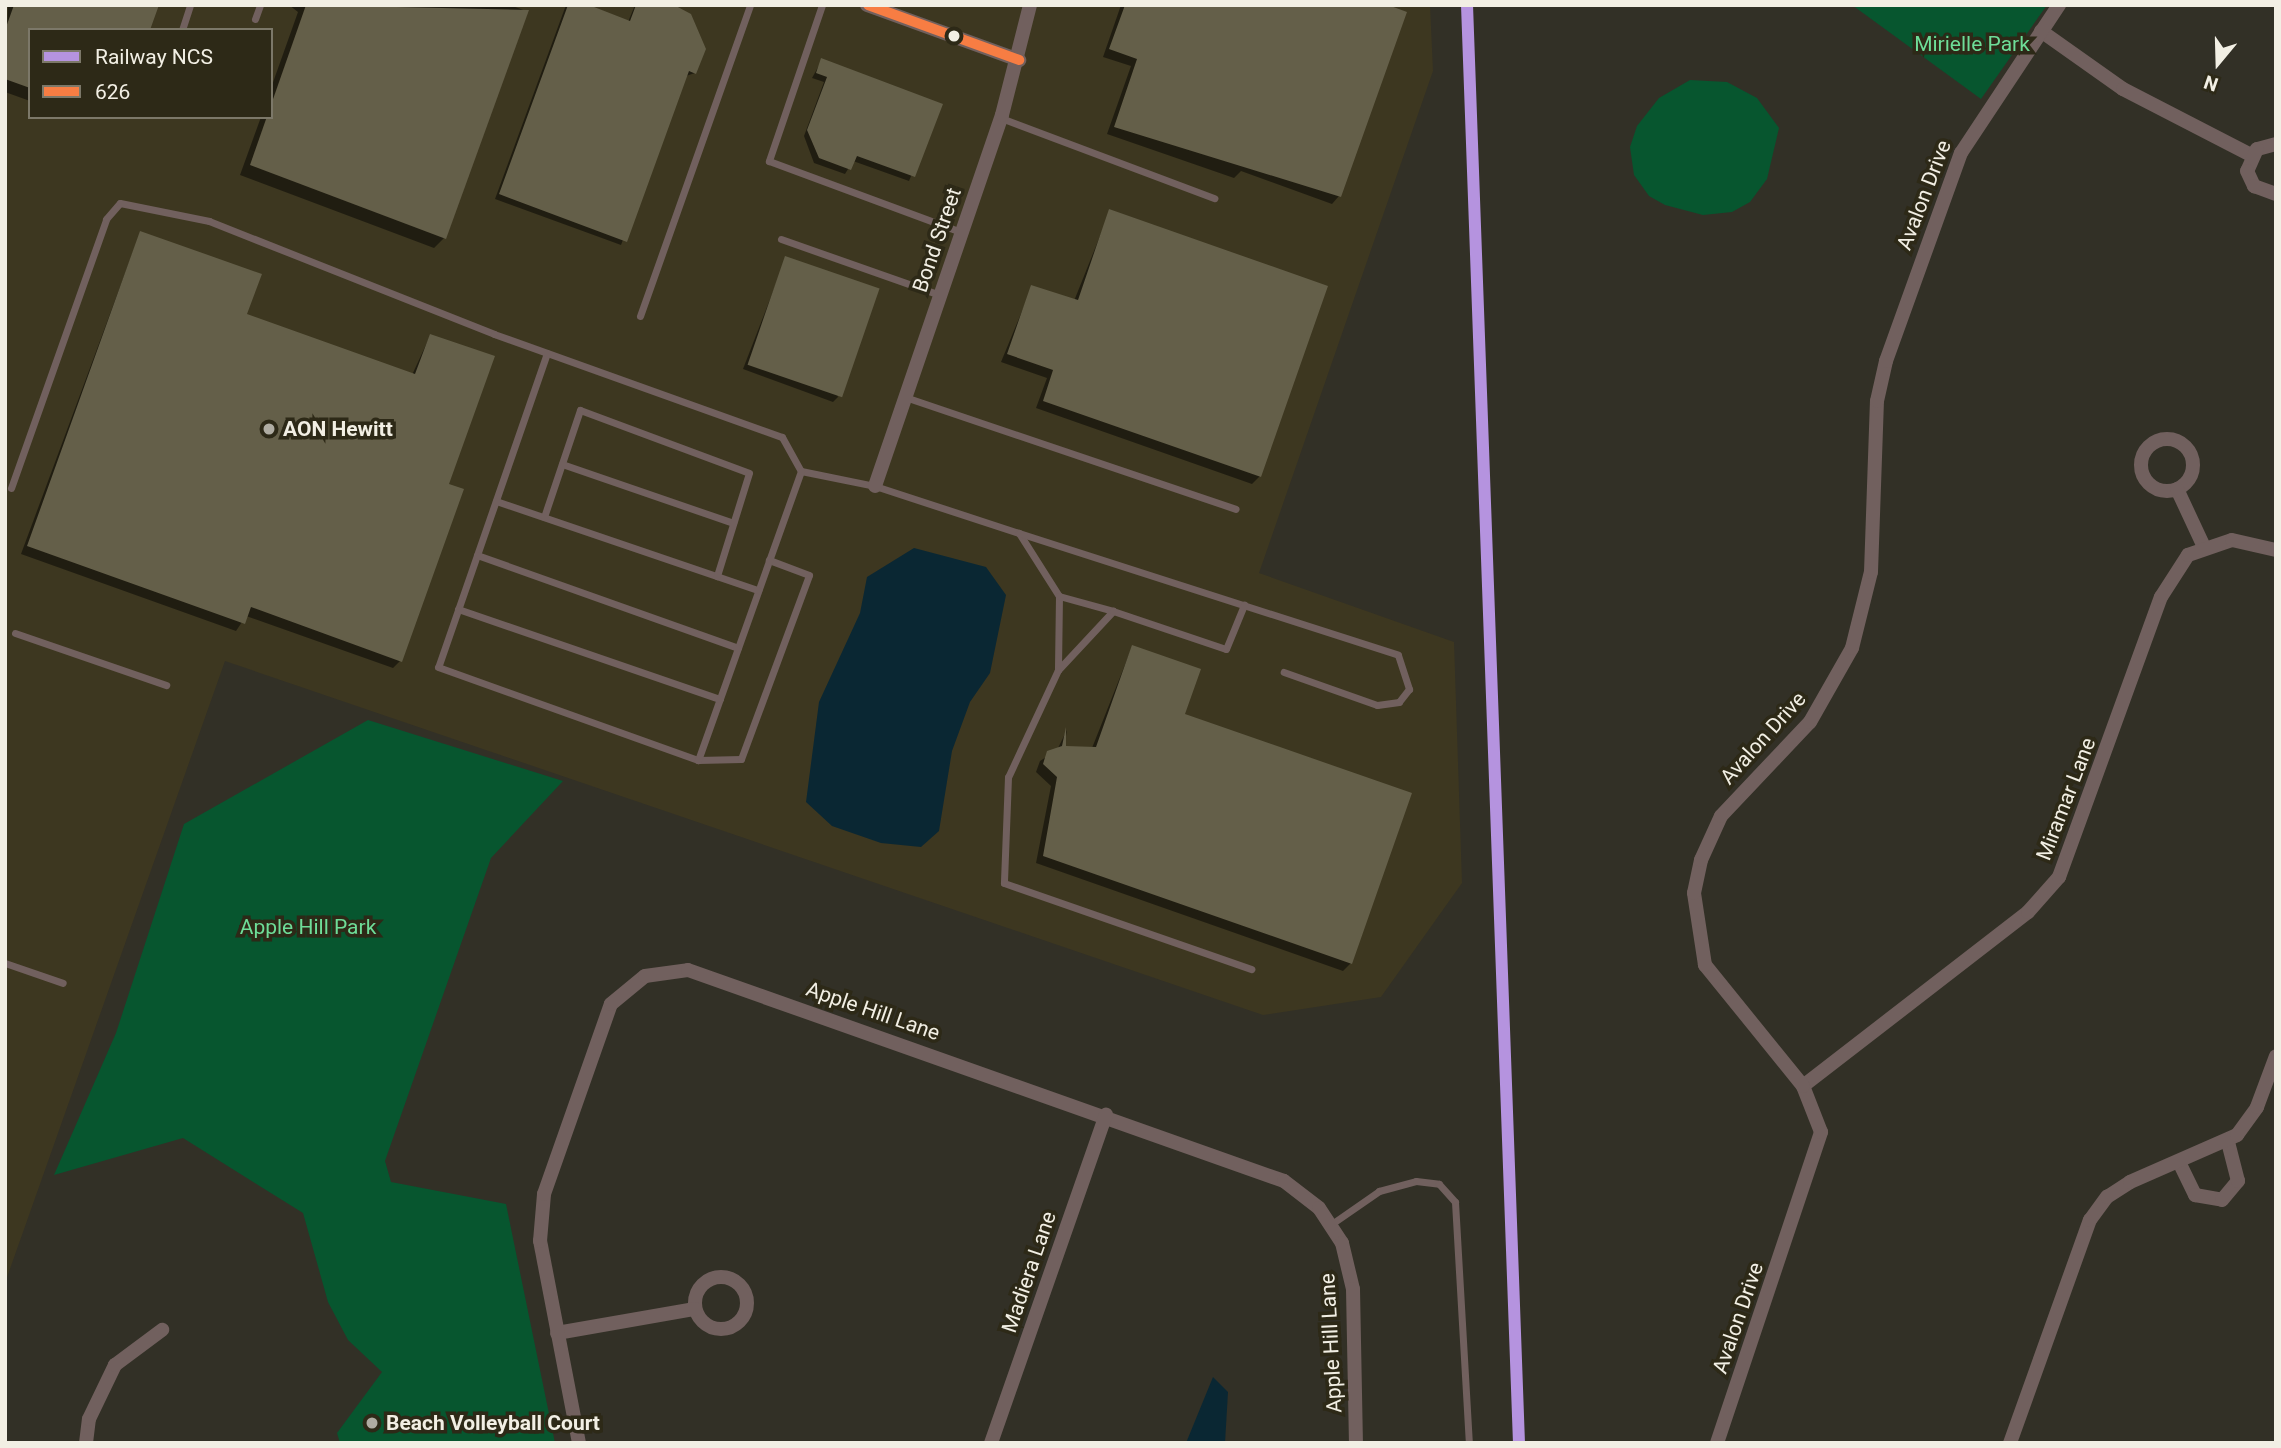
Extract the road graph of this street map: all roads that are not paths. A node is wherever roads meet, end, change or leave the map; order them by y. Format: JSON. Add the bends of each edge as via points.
{"nodes":[{"id":1,"x":190,"y":5,"type":"edge"},
{"id":2,"x":260,"y":5,"type":"edge"},
{"id":3,"x":750,"y":5,"type":"edge"},
{"id":4,"x":822,"y":5,"type":"edge"},
{"id":5,"x":867,"y":5,"type":"edge"},
{"id":6,"x":1030,"y":5,"type":"edge"},
{"id":7,"x":2059,"y":5,"type":"edge"},
{"id":8,"x":254,"y":19,"type":"dead end"},
{"id":9,"x":183,"y":28,"type":"edge"},
{"id":10,"x":2041,"y":31,"type":"junction"},
{"id":11,"x":1019,"y":60,"type":"junction"},
{"id":12,"x":1001,"y":118,"type":"junction"},
{"id":13,"x":2276,"y":144,"type":"edge"},
{"id":14,"x":2251,"y":155,"type":"junction"},
{"id":15,"x":2276,"y":194,"type":"edge"},
{"id":16,"x":1214,"y":198,"type":"dead end"},
{"id":17,"x":962,"y":232,"type":"junction"},
{"id":18,"x":781,"y":239,"type":"dead end"},
{"id":19,"x":940,"y":295,"type":"junction"},
{"id":20,"x":640,"y":316,"type":"dead end"},
{"id":21,"x":547,"y":353,"type":"junction"},
{"id":22,"x":905,"y":397,"type":"junction"},
{"id":23,"x":562,"y":464,"type":"junction"},
{"id":24,"x":800,"y":471,"type":"junction"},
{"id":25,"x":874,"y":486,"type":"junction"},
{"id":26,"x":10,"y":488,"type":"dead end"},
{"id":27,"x":2177,"y":489,"type":"dead end"},
{"id":28,"x":496,"y":501,"type":"junction"},
{"id":29,"x":1236,"y":509,"type":"dead end"},
{"id":30,"x":544,"y":517,"type":"junction"},
{"id":31,"x":733,"y":523,"type":"junction"},
{"id":32,"x":1019,"y":533,"type":"junction"},
{"id":33,"x":2204,"y":547,"type":"junction"},
{"id":34,"x":2276,"y":550,"type":"edge"},
{"id":35,"x":477,"y":555,"type":"junction"},
{"id":36,"x":769,"y":561,"type":"junction"},
{"id":37,"x":717,"y":576,"type":"junction"},
{"id":38,"x":758,"y":590,"type":"junction"},
{"id":39,"x":1059,"y":596,"type":"junction"},
{"id":40,"x":1244,"y":605,"type":"junction"},
{"id":41,"x":458,"y":608,"type":"junction"},
{"id":42,"x":1113,"y":611,"type":"junction"},
{"id":43,"x":15,"y":633,"type":"dead end"},
{"id":44,"x":738,"y":648,"type":"junction"},
{"id":45,"x":1058,"y":670,"type":"junction"},
{"id":46,"x":1284,"y":672,"type":"dead end"},
{"id":47,"x":166,"y":685,"type":"dead end"},
{"id":48,"x":720,"y":699,"type":"junction"},
{"id":49,"x":698,"y":760,"type":"junction"},
{"id":50,"x":5,"y":963,"type":"edge"},
{"id":51,"x":1251,"y":969,"type":"dead end"},
{"id":52,"x":63,"y":984,"type":"dead end"},
{"id":53,"x":2276,"y":1056,"type":"edge"},
{"id":54,"x":1803,"y":1086,"type":"junction"},
{"id":55,"x":1106,"y":1115,"type":"junction"},
{"id":56,"x":2228,"y":1142,"type":"junction"},
{"id":57,"x":2179,"y":1162,"type":"junction"},
{"id":58,"x":1333,"y":1223,"type":"junction"},
{"id":59,"x":695,"y":1309,"type":"dead end"},
{"id":60,"x":162,"y":1330,"type":"dead end"},
{"id":61,"x":557,"y":1333,"type":"junction"},
{"id":62,"x":86,"y":1443,"type":"edge"},
{"id":63,"x":579,"y":1443,"type":"edge"},
{"id":64,"x":991,"y":1443,"type":"edge"},
{"id":65,"x":1356,"y":1443,"type":"edge"},
{"id":66,"x":1469,"y":1443,"type":"edge"},
{"id":67,"x":1717,"y":1443,"type":"edge"},
{"id":68,"x":2010,"y":1443,"type":"edge"}],
"edges":[{"from":1,"to":9,"type":"lane"},
{"from":2,"to":8,"type":"lane"},
{"from":3,"to":20,"type":"lane"},
{"from":4,"to":17,"type":"lane","via":[[769,161]]},
{"from":5,"to":11,"type":"street"},
{"from":6,"to":11,"type":"street","name":"Bond Street"},
{"from":7,"to":10,"type":"street","name":"Avalon Drive"},
{"from":10,"to":14,"type":"street","via":[[2123,89]]},
{"from":10,"to":54,"type":"street","name":"Avalon Drive","via":[[1961,153],[1886,361],[1877,401],[1871,572],[1852,648],[1811,722],[1721,816],[1701,860],[1694,893],[1705,965]]},
{"from":11,"to":12,"type":"street","name":"Bond Street"},
{"from":12,"to":16,"type":"lane"},
{"from":12,"to":17,"type":"street","name":"Bond Street"},
{"from":13,"to":14,"type":"street"},
{"from":14,"to":15,"type":"street","via":[[2249,179],[2260,191]]},
{"from":17,"to":19,"type":"street","name":"Bond Street"},
{"from":18,"to":19,"type":"lane"},
{"from":19,"to":22,"type":"street","name":"Bond Street"},
{"from":21,"to":24,"type":"lane","via":[[782,437]]},
{"from":21,"to":26,"type":"lane","via":[[209,220],[120,203],[106,219]]},
{"from":21,"to":28,"type":"lane"},
{"from":22,"to":25,"type":"street","name":"Bond Street"},
{"from":22,"to":29,"type":"lane"},
{"from":23,"to":30,"type":"lane"},
{"from":23,"to":31,"type":"lane"},
{"from":23,"to":31,"type":"lane","via":[[580,410],[750,473]]},
{"from":24,"to":25,"type":"lane"},
{"from":24,"to":36,"type":"lane"},
{"from":25,"to":32,"type":"lane"},
{"from":27,"to":33,"type":"street"},
{"from":28,"to":30,"type":"lane"},
{"from":28,"to":35,"type":"lane"},
{"from":30,"to":37,"type":"lane"},
{"from":31,"to":37,"type":"lane"},
{"from":32,"to":39,"type":"lane"},
{"from":32,"to":40,"type":"lane"},
{"from":33,"to":34,"type":"street","via":[[2232,540]]},
{"from":33,"to":54,"type":"street","name":"Miramar Lane","via":[[2169,577],[2059,877],[2028,912]]},
{"from":35,"to":41,"type":"lane"},
{"from":35,"to":44,"type":"lane"},
{"from":36,"to":38,"type":"lane"},
{"from":36,"to":49,"type":"lane","via":[[808,575],[741,759]]},
{"from":37,"to":38,"type":"lane"},
{"from":38,"to":44,"type":"lane"},
{"from":39,"to":42,"type":"lane"},
{"from":39,"to":45,"type":"lane"},
{"from":40,"to":42,"type":"lane","via":[[1226,649]]},
{"from":40,"to":46,"type":"lane","via":[[1398,655],[1409,690],[1399,702],[1377,705]]},
{"from":41,"to":48,"type":"lane"},
{"from":41,"to":49,"type":"lane","via":[[438,667]]},
{"from":42,"to":45,"type":"lane"},
{"from":43,"to":47,"type":"lane"},
{"from":44,"to":48,"type":"lane"},
{"from":45,"to":51,"type":"lane","via":[[1008,777],[1004,883]]},
{"from":48,"to":49,"type":"lane"},
{"from":50,"to":52,"type":"lane"},
{"from":53,"to":56,"type":"street","via":[[2257,1107]]},
{"from":54,"to":67,"type":"street","name":"Avalon Drive","via":[[1818,1117],[1820,1147]]},
{"from":55,"to":58,"type":"street","name":"Apple Hill Lane","via":[[1284,1181]]},
{"from":55,"to":61,"type":"street","name":"Apple Hill Lane","via":[[706,975],[645,976],[611,1004],[544,1194],[540,1241]]},
{"from":55,"to":64,"type":"street","name":"Madiera Lane"},
{"from":56,"to":57,"type":"street"},
{"from":56,"to":57,"type":"street","via":[[2238,1181],[2222,1200],[2195,1195]]},
{"from":57,"to":68,"type":"street","via":[[2130,1182],[2107,1197],[2090,1220]]},
{"from":58,"to":65,"type":"street","name":"Apple Hill Lane","via":[[1353,1289]]},
{"from":58,"to":66,"type":"lane","via":[[1379,1191],[1416,1181],[1439,1184],[1455,1202]]},
{"from":59,"to":61,"type":"street"},
{"from":60,"to":62,"type":"street","via":[[115,1365],[89,1419]]},
{"from":61,"to":63,"type":"street","name":"Apple Hill Lane"}]}
